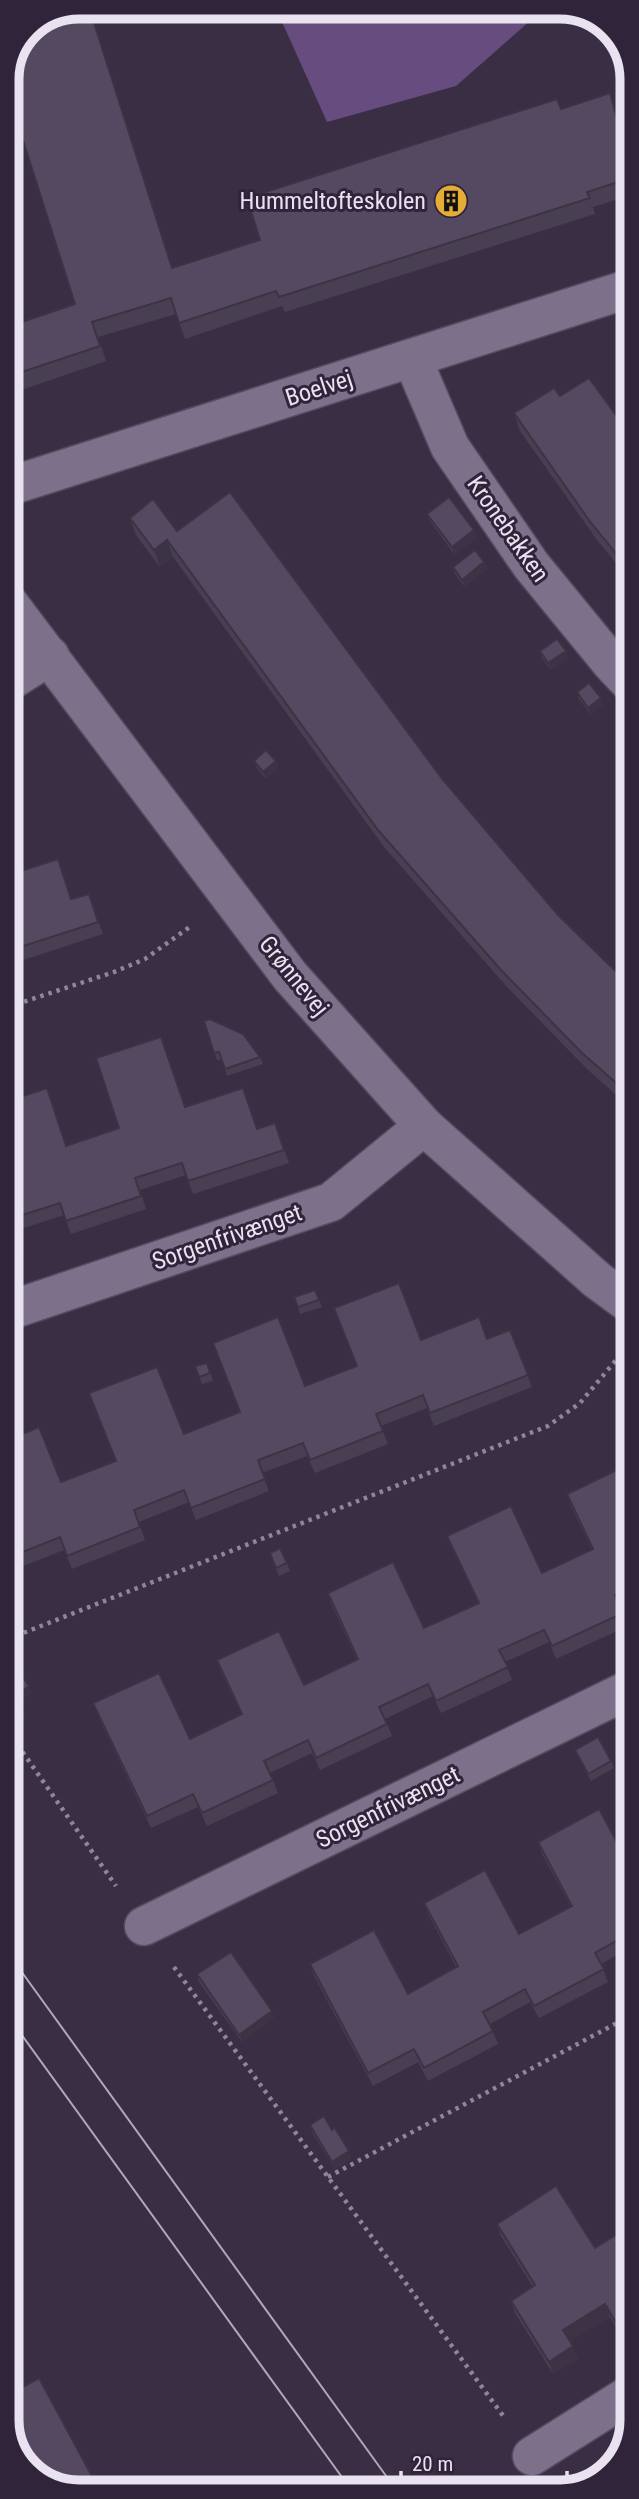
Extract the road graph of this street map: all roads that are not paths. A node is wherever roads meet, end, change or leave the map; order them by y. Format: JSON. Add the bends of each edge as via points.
{"nodes":[{"id":1,"x":620,"y":292,"type":"edge"},
{"id":2,"x":412,"y":358,"type":"junction"},
{"id":3,"x":19,"y":483,"type":"edge"},
{"id":4,"x":19,"y":616,"type":"edge"},
{"id":5,"x":50,"y":656,"type":"junction"},
{"id":6,"x":620,"y":671,"type":"edge"},
{"id":7,"x":19,"y":675,"type":"edge"},
{"id":8,"x":424,"y":1126,"type":"junction"},
{"id":9,"x":620,"y":1297,"type":"edge"},
{"id":10,"x":19,"y":1307,"type":"edge"},
{"id":11,"x":620,"y":1694,"type":"edge"},
{"id":12,"x":144,"y":1926,"type":"road end"},
{"id":13,"x":620,"y":2401,"type":"edge"},
{"id":14,"x":532,"y":2456,"type":"road end"}],
"edges":[{"from":1,"to":2,"type":"street","name":"Boelvej"},
{"from":2,"to":3,"type":"street","name":"Boelvej"},
{"from":2,"to":6,"type":"street","name":"Kronebakken","via":[[450,446],[531,565]]},
{"from":4,"to":5,"type":"street","name":"Grønnevej"},
{"from":5,"to":7,"type":"street"},
{"from":5,"to":8,"type":"street","name":"Grønnevej","via":[[290,976]]},
{"from":8,"to":9,"type":"street","name":"Grønnevej"},
{"from":8,"to":10,"type":"street","name":"Sorgenfrivænget","via":[[331,1202]]},
{"from":11,"to":12,"type":"street","name":"Sorgenfrivænget"},
{"from":13,"to":14,"type":"street"}]}
